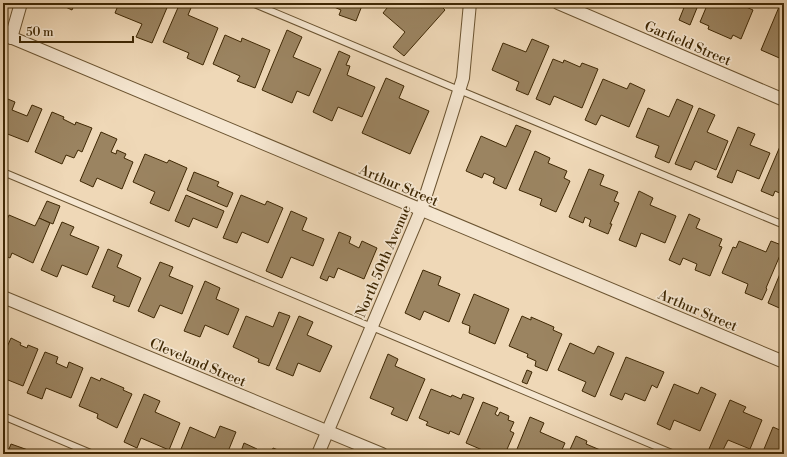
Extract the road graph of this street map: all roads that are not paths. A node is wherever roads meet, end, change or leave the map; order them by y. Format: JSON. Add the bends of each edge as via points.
{"nodes":[{"id":1,"x":21,"y":3,"type":"edge"},
{"id":2,"x":252,"y":3,"type":"edge"},
{"id":3,"x":470,"y":3,"type":"edge"},
{"id":4,"x":558,"y":3,"type":"edge"},
{"id":5,"x":7,"y":36,"type":"edge"},
{"id":6,"x":459,"y":90,"type":"junction"},
{"id":7,"x":784,"y":100,"type":"edge"},
{"id":8,"x":3,"y":172,"type":"edge"},
{"id":9,"x":421,"y":210,"type":"junction"},
{"id":10,"x":784,"y":225,"type":"edge"},
{"id":11,"x":3,"y":297,"type":"edge"},
{"id":12,"x":372,"y":326,"type":"junction"},
{"id":13,"x":784,"y":362,"type":"edge"},
{"id":14,"x":3,"y":416,"type":"edge"},
{"id":15,"x":328,"y":432,"type":"junction"},
{"id":16,"x":93,"y":454,"type":"edge"},
{"id":17,"x":318,"y":454,"type":"edge"},
{"id":18,"x":382,"y":454,"type":"edge"},
{"id":19,"x":674,"y":454,"type":"edge"}],
"edges":[{"from":1,"to":5,"type":"street"},
{"from":2,"to":6,"type":"lane"},
{"from":3,"to":6,"type":"street","name":"North 50th Avenue","via":[[463,78]]},
{"from":4,"to":7,"type":"street","name":"Garfield Street"},
{"from":5,"to":9,"type":"street","name":"Arthur Street"},
{"from":6,"to":9,"type":"street","name":"North 50th Avenue"},
{"from":6,"to":10,"type":"lane"},
{"from":8,"to":12,"type":"lane"},
{"from":9,"to":12,"type":"street","name":"North 50th Avenue"},
{"from":9,"to":13,"type":"street","name":"Arthur Street"},
{"from":11,"to":15,"type":"street","name":"Cleveland Street"},
{"from":12,"to":15,"type":"street","name":"North 50th Avenue"},
{"from":12,"to":19,"type":"lane"},
{"from":14,"to":16,"type":"lane"},
{"from":15,"to":17,"type":"street","name":"North 50th Avenue"},
{"from":15,"to":18,"type":"street","name":"Cleveland Street"}]}
